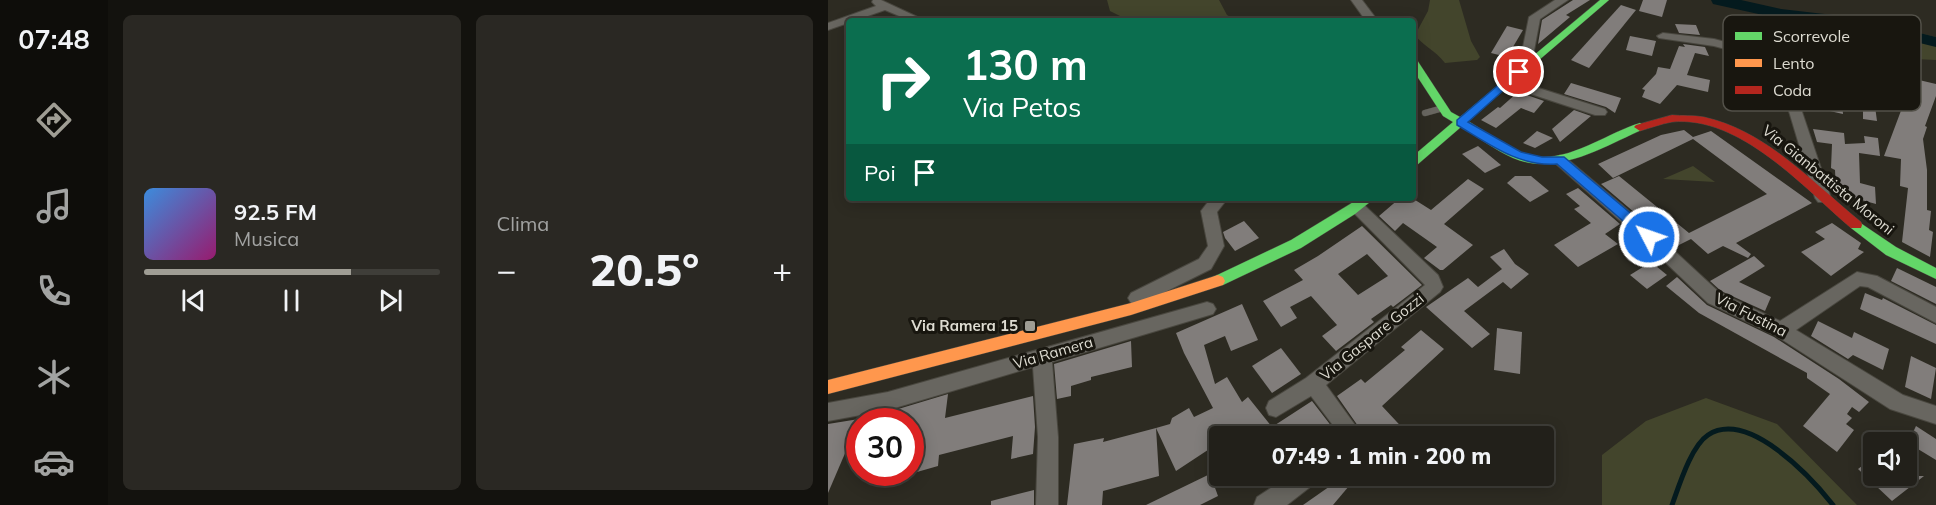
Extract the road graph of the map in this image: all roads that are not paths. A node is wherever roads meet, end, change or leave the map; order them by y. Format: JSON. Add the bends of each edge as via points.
{"nodes":[{"id":1,"x":871,"y":0,"type":"edge"},
{"id":2,"x":1356,"y":0,"type":"edge"},
{"id":3,"x":1563,"y":0,"type":"edge"},
{"id":4,"x":1605,"y":0,"type":"edge"},
{"id":5,"x":885,"y":6,"type":"junction"},
{"id":6,"x":852,"y":18,"type":"edge"},
{"id":7,"x":913,"y":18,"type":"edge"},
{"id":8,"x":1370,"y":18,"type":"edge"},
{"id":9,"x":846,"y":20,"type":"edge"},
{"id":10,"x":828,"y":27,"type":"edge"},
{"id":11,"x":1663,"y":36,"type":"dead end"},
{"id":12,"x":1723,"y":46,"type":"edge"},
{"id":13,"x":1532,"y":62,"type":"junction"},
{"id":14,"x":1416,"y":67,"type":"edge"},
{"id":15,"x":1507,"y":82,"type":"junction"},
{"id":16,"x":1443,"y":108,"type":"junction"},
{"id":17,"x":1795,"y":111,"type":"edge"},
{"id":18,"x":1600,"y":112,"type":"dead end"},
{"id":19,"x":1425,"y":113,"type":"dead end"},
{"id":20,"x":1461,"y":123,"type":"junction"},
{"id":21,"x":1416,"y":160,"type":"edge"},
{"id":22,"x":1560,"y":160,"type":"junction"},
{"id":23,"x":1823,"y":198,"type":"junction"},
{"id":24,"x":1217,"y":201,"type":"edge"},
{"id":25,"x":1363,"y":202,"type":"edge"},
{"id":26,"x":1936,"y":274,"type":"edge"},
{"id":27,"x":1207,"y":309,"type":"dead end"},
{"id":28,"x":1936,"y":316,"type":"edge"},
{"id":29,"x":1096,"y":319,"type":"junction"},
{"id":30,"x":1781,"y":330,"type":"junction"},
{"id":31,"x":1042,"y":356,"type":"junction"},
{"id":32,"x":902,"y":368,"type":"junction"},
{"id":33,"x":1313,"y":384,"type":"junction"},
{"id":34,"x":828,"y":387,"type":"edge"},
{"id":35,"x":894,"y":400,"type":"junction"},
{"id":36,"x":1276,"y":408,"type":"dead end"},
{"id":37,"x":828,"y":412,"type":"edge"},
{"id":38,"x":1936,"y":416,"type":"edge"},
{"id":39,"x":1345,"y":426,"type":"edge"},
{"id":40,"x":1293,"y":486,"type":"edge"},
{"id":41,"x":1047,"y":505,"type":"edge"},
{"id":42,"x":1265,"y":505,"type":"edge"}],
"edges":[{"from":1,"to":5,"type":"street"},
{"from":2,"to":8,"type":"street"},
{"from":3,"to":13,"type":"street","via":[[1535,17],[1527,57]]},
{"from":4,"to":13,"type":"main road"},
{"from":5,"to":6,"type":"street"},
{"from":5,"to":7,"type":"street"},
{"from":9,"to":10,"type":"street"},
{"from":11,"to":12,"type":"street"},
{"from":13,"to":15,"type":"main road"},
{"from":14,"to":16,"type":"main road"},
{"from":15,"to":18,"type":"street"},
{"from":15,"to":20,"type":"main road"},
{"from":16,"to":19,"type":"lane"},
{"from":16,"to":20,"type":"main road"},
{"from":17,"to":23,"type":"street"},
{"from":20,"to":21,"type":"main road"},
{"from":20,"to":22,"type":"main road","via":[[1517,155],[1542,161]]},
{"from":22,"to":23,"type":"main road","name":"Via Gianbattista Moroni","via":[[1660,119],[1698,119],[1728,126],[1753,140]]},
{"from":22,"to":30,"type":"street","name":"Via Fustina","via":[[1714,298]]},
{"from":23,"to":26,"type":"main road","name":"Via Gianbattista Moroni","via":[[1890,251]]},
{"from":24,"to":29,"type":"street","name":"Via Ramera","via":[[1209,210],[1216,246],[1205,264]]},
{"from":25,"to":29,"type":"main road","name":"Via Ramera","via":[[1304,242],[1238,275]]},
{"from":25,"to":33,"type":"street","name":"Via Gaspare Gozzi","via":[[1434,287]]},
{"from":27,"to":31,"type":"street","name":"Via Ramera"},
{"from":28,"to":30,"type":"street","via":[[1871,281],[1857,279]]},
{"from":29,"to":32,"type":"main road","name":"Via Ramera"},
{"from":30,"to":38,"type":"street","name":"Via Fustina","via":[[1898,402]]},
{"from":31,"to":35,"type":"street","name":"Via Ramera"},
{"from":31,"to":41,"type":"street","via":[[1048,437]]},
{"from":32,"to":34,"type":"main road","name":"Via Ramera"},
{"from":32,"to":35,"type":"street"},
{"from":33,"to":36,"type":"street","name":"Via Gaspare Gozzi"},
{"from":33,"to":39,"type":"street"},
{"from":35,"to":37,"type":"street","name":"Via Ramera"},
{"from":40,"to":42,"type":"street"}]}
